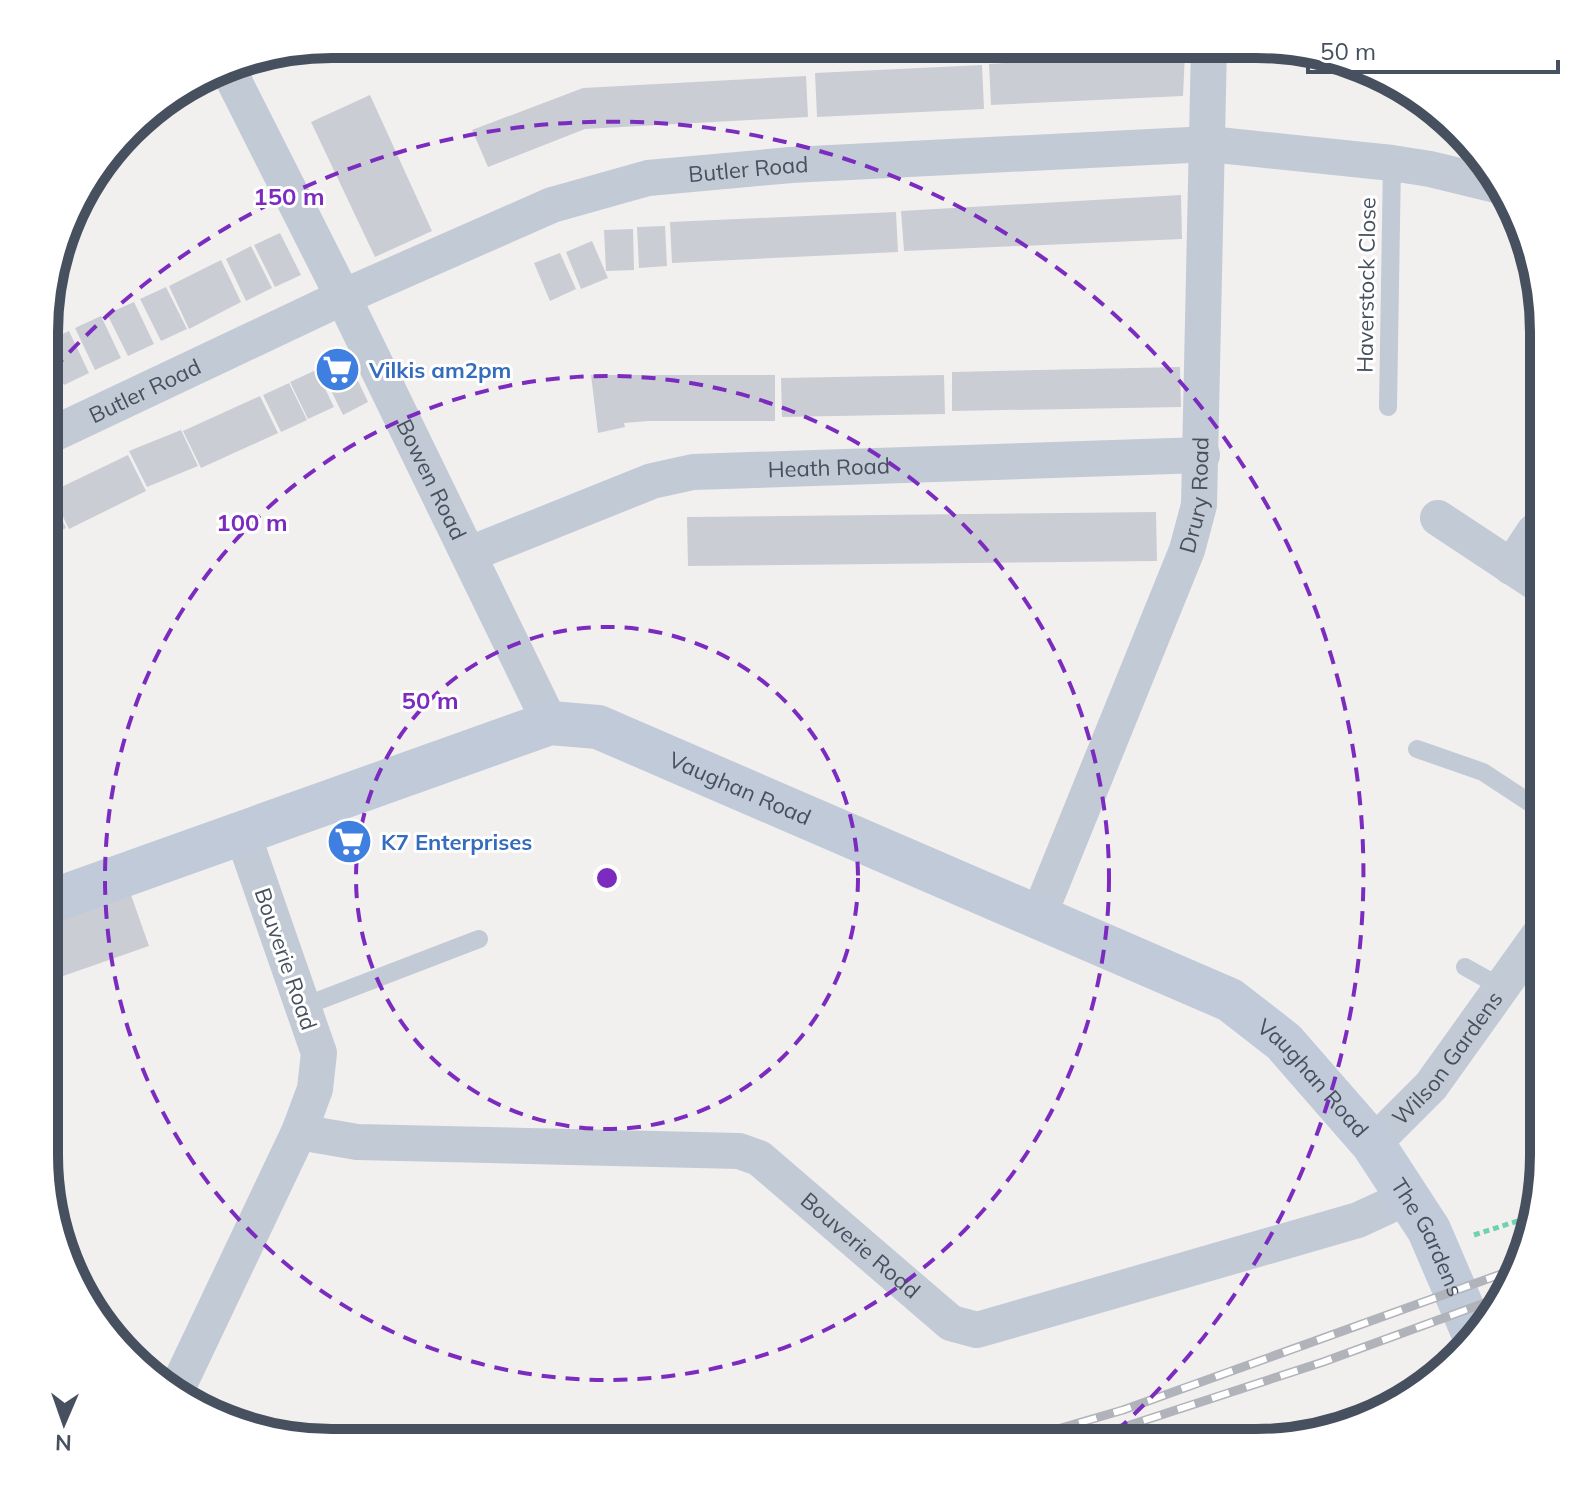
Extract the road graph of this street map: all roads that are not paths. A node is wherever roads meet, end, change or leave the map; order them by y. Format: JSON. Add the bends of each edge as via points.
{"nodes":[{"id":1,"x":1209,"y":59,"type":"edge"},
{"id":2,"x":233,"y":77,"type":"edge"},
{"id":3,"x":1209,"y":144,"type":"junction"},
{"id":4,"x":1392,"y":163,"type":"junction"},
{"id":5,"x":1484,"y":182,"type":"edge"},
{"id":6,"x":343,"y":297,"type":"junction"},
{"id":7,"x":1388,"y":407,"type":"dead end"},
{"id":8,"x":58,"y":432,"type":"edge"},
{"id":9,"x":1202,"y":455,"type":"junction"},
{"id":10,"x":1438,"y":518,"type":"dead end"},
{"id":11,"x":1529,"y":539,"type":"edge"},
{"id":12,"x":470,"y":554,"type":"junction"},
{"id":13,"x":1511,"y":567,"type":"junction"},
{"id":14,"x":1529,"y":579,"type":"edge"},
{"id":15,"x":550,"y":723,"type":"junction"},
{"id":16,"x":1417,"y":749,"type":"dead end"},
{"id":17,"x":1530,"y":803,"type":"edge"},
{"id":18,"x":242,"y":832,"type":"junction"},
{"id":19,"x":59,"y":898,"type":"edge"},
{"id":20,"x":1039,"y":915,"type":"junction"},
{"id":21,"x":479,"y":939,"type":"dead end"},
{"id":22,"x":1530,"y":948,"type":"edge"},
{"id":23,"x":1465,"y":967,"type":"dead end"},
{"id":24,"x":1501,"y":987,"type":"junction"},
{"id":25,"x":302,"y":1007,"type":"junction"},
{"id":26,"x":299,"y":1132,"type":"junction"},
{"id":27,"x":1373,"y":1144,"type":"junction"},
{"id":28,"x":1408,"y":1197,"type":"junction"},
{"id":29,"x":1470,"y":1326,"type":"edge"},
{"id":30,"x":180,"y":1382,"type":"edge"}],
"edges":[{"from":1,"to":3,"type":"street","name":"Drury Road"},
{"from":2,"to":6,"type":"street","name":"Bowen Road"},
{"from":3,"to":4,"type":"street","name":"Butler Road"},
{"from":3,"to":6,"type":"street","name":"Butler Road","via":[[791,165],[648,178],[552,205]]},
{"from":3,"to":9,"type":"street","name":"Drury Road"},
{"from":4,"to":5,"type":"street","name":"Butler Road"},
{"from":4,"to":7,"type":"lane","name":"Haverstock Close"},
{"from":6,"to":8,"type":"street","name":"Butler Road"},
{"from":6,"to":12,"type":"street","name":"Bowen Road"},
{"from":9,"to":12,"type":"street","name":"Heath Road","via":[[693,472],[652,481]]},
{"from":9,"to":20,"type":"street","name":"Drury Road","via":[[1199,505],[1187,550]]},
{"from":10,"to":13,"type":"street"},
{"from":11,"to":13,"type":"street"},
{"from":12,"to":15,"type":"street","name":"Bowen Road"},
{"from":13,"to":14,"type":"street"},
{"from":15,"to":18,"type":"street","name":"Vaughan Road"},
{"from":15,"to":20,"type":"street","name":"Vaughan Road","via":[[598,727]]},
{"from":16,"to":17,"type":"lane","via":[[1483,772]]},
{"from":18,"to":19,"type":"street","name":"Vaughan Road"},
{"from":18,"to":25,"type":"street","name":"Bouverie Road"},
{"from":20,"to":27,"type":"street","name":"Vaughan Road","via":[[1230,1000],[1284,1042]]},
{"from":21,"to":25,"type":"lane"},
{"from":22,"to":24,"type":"street","name":"Wilson Gardens"},
{"from":23,"to":24,"type":"lane"},
{"from":24,"to":27,"type":"street","name":"Wilson Gardens","via":[[1431,1086]]},
{"from":25,"to":26,"type":"street","name":"Bouverie Road","via":[[319,1053],[315,1089]]},
{"from":26,"to":28,"type":"street","name":"Bouverie Road","via":[[357,1142],[739,1151],[759,1158],[951,1323],[977,1330],[1358,1220]]},
{"from":26,"to":30,"type":"street","name":"Bouverie Road"},
{"from":27,"to":28,"type":"street","name":"The Gardens"},
{"from":28,"to":29,"type":"street","name":"The Gardens","via":[[1429,1230]]}]}
